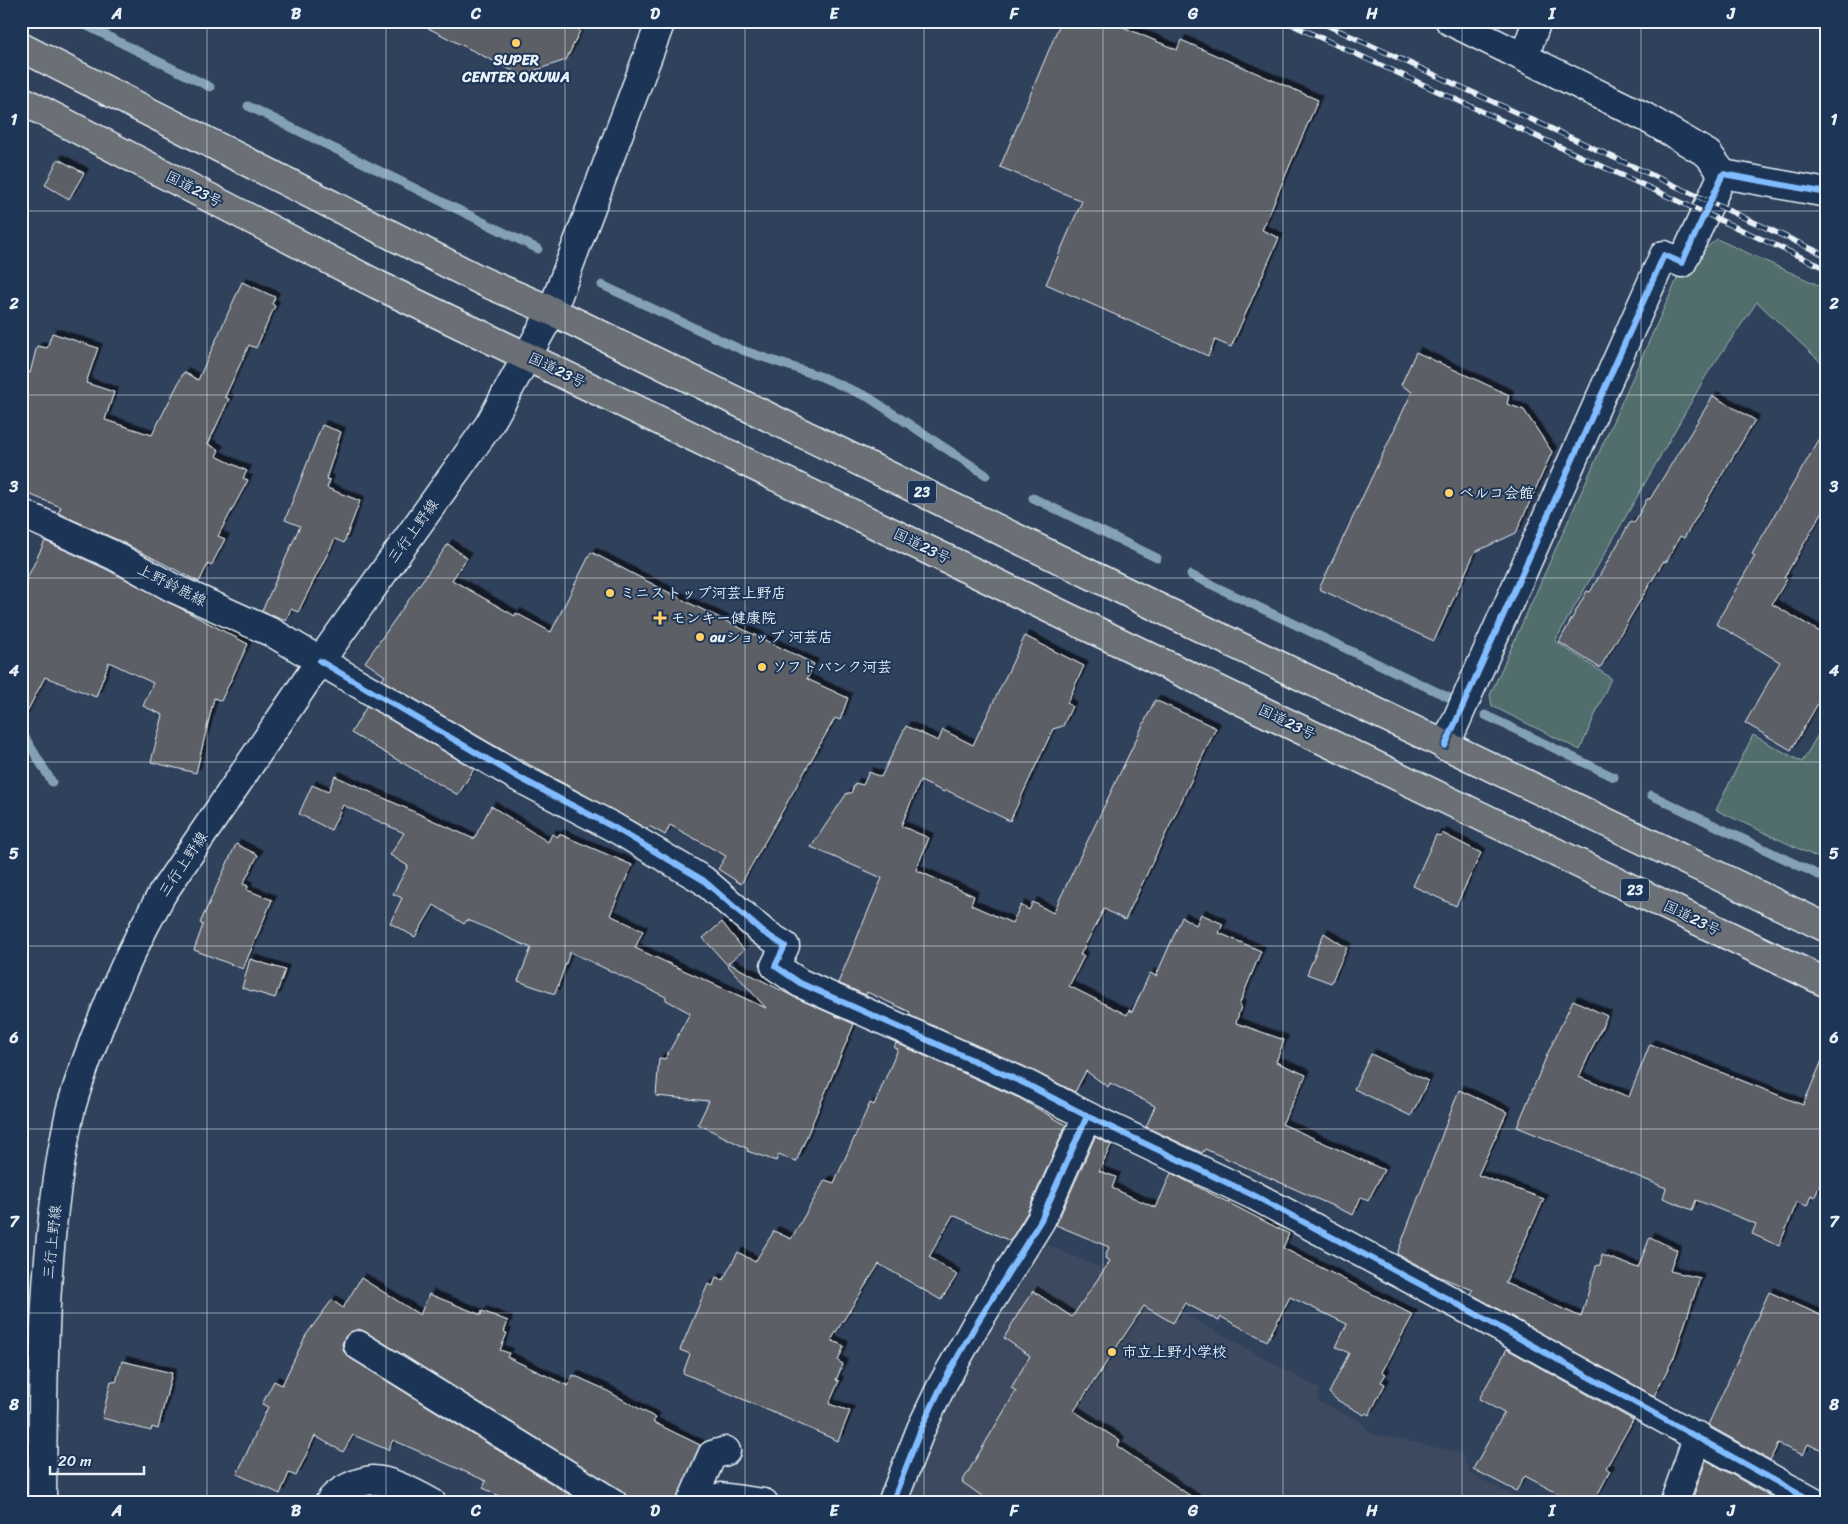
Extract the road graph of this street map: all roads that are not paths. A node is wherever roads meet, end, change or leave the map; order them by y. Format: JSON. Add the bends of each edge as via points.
{"nodes":[{"id":1,"x":662,"y":21,"type":"edge"},
{"id":2,"x":1450,"y":21,"type":"edge"},
{"id":3,"x":1537,"y":21,"type":"edge"},
{"id":4,"x":21,"y":46,"type":"edge"},
{"id":5,"x":1524,"y":57,"type":"junction"},
{"id":6,"x":21,"y":100,"type":"edge"},
{"id":7,"x":1723,"y":174,"type":"junction"},
{"id":8,"x":1827,"y":193,"type":"edge"},
{"id":9,"x":552,"y":311,"type":"junction"},
{"id":10,"x":528,"y":356,"type":"junction"},
{"id":11,"x":21,"y":513,"type":"edge"},
{"id":12,"x":320,"y":661,"type":"junction"},
{"id":13,"x":1445,"y":746,"type":"junction"},
{"id":14,"x":1827,"y":928,"type":"edge"},
{"id":15,"x":1827,"y":983,"type":"edge"},
{"id":16,"x":1087,"y":1116,"type":"junction"},
{"id":17,"x":358,"y":1346,"type":"dead end"},
{"id":18,"x":1698,"y":1436,"type":"junction"},
{"id":19,"x":726,"y":1451,"type":"dead end"},
{"id":20,"x":42,"y":1503,"type":"edge"},
{"id":21,"x":329,"y":1503,"type":"edge"},
{"id":22,"x":432,"y":1503,"type":"edge"},
{"id":23,"x":613,"y":1503,"type":"edge"},
{"id":24,"x":691,"y":1503,"type":"edge"},
{"id":25,"x":718,"y":1503,"type":"edge"},
{"id":26,"x":764,"y":1503,"type":"edge"},
{"id":27,"x":892,"y":1503,"type":"edge"},
{"id":28,"x":1674,"y":1503,"type":"edge"},
{"id":29,"x":1815,"y":1503,"type":"edge"}],
"edges":[{"from":1,"to":9,"type":"street","name":"三行上野線"},
{"from":2,"to":5,"type":"street"},
{"from":3,"to":5,"type":"street"},
{"from":4,"to":9,"type":"highway","number":"23","via":[[484,282]]},
{"from":5,"to":7,"type":"street","via":[[1669,131],[1708,154]]},
{"from":6,"to":10,"type":"highway","name":"国道23号","number":"23","via":[[378,285]]},
{"from":7,"to":8,"type":"street"},
{"from":7,"to":13,"type":"street","via":[[1682,263],[1664,255]]},
{"from":9,"to":10,"type":"street","name":"三行上野線"},
{"from":9,"to":13,"type":"highway","number":"23"},
{"from":10,"to":12,"type":"street","name":"三行上野線","via":[[489,425]]},
{"from":10,"to":15,"type":"highway","name":"国道23号","number":"23"},
{"from":11,"to":12,"type":"street","name":"上野鈴鹿線","via":[[273,633]]},
{"from":12,"to":16,"type":"street","name":"上野鈴鹿線","via":[[702,880],[763,932],[785,946],[775,966],[800,983],[1017,1080]]},
{"from":12,"to":20,"type":"street","name":"三行上野線","via":[[158,900],[125,963],[84,1068],[71,1111],[58,1187],[48,1278]]},
{"from":13,"to":14,"type":"highway","number":"23"},
{"from":16,"to":18,"type":"street","via":[[1255,1196]]},
{"from":16,"to":27,"type":"street","via":[[1041,1220],[941,1387]]},
{"from":17,"to":23,"type":"street"},
{"from":18,"to":28,"type":"street"},
{"from":18,"to":29,"type":"street"},
{"from":19,"to":24,"type":"street","via":[[712,1455]]},
{"from":21,"to":22,"type":"street","via":[[352,1486],[374,1480]]},
{"from":25,"to":26,"type":"street","via":[[721,1497]]}]}
